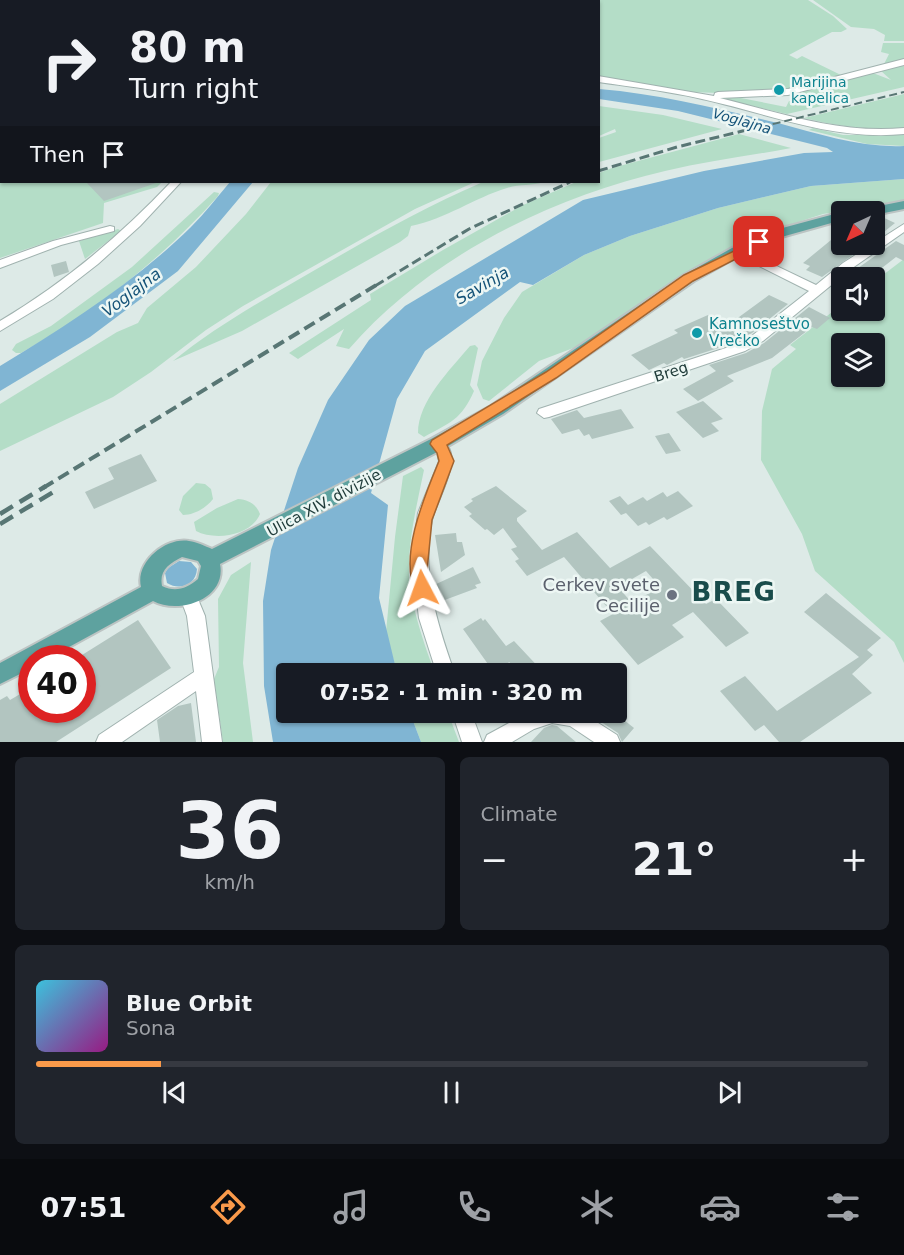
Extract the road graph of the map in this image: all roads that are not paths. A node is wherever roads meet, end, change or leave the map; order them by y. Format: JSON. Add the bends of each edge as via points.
{"nodes":[{"id":1,"x":904,"y":62,"type":"edge"},
{"id":2,"x":600,"y":78,"type":"edge"},
{"id":3,"x":701,"y":96,"type":"junction"},
{"id":4,"x":904,"y":131,"type":"edge"},
{"id":5,"x":175,"y":183,"type":"edge"},
{"id":6,"x":904,"y":205,"type":"edge"},
{"id":7,"x":885,"y":209,"type":"edge"},
{"id":8,"x":831,"y":219,"type":"edge"},
{"id":9,"x":904,"y":227,"type":"edge"},
{"id":10,"x":110,"y":229,"type":"dead end"},
{"id":11,"x":737,"y":251,"type":"junction"},
{"id":12,"x":0,"y":264,"type":"edge"},
{"id":13,"x":818,"y":290,"type":"junction"},
{"id":14,"x":0,"y":327,"type":"edge"},
{"id":15,"x":544,"y":412,"type":"dead end"},
{"id":16,"x":429,"y":448,"type":"junction"},
{"id":17,"x":209,"y":560,"type":"junction"},
{"id":18,"x":153,"y":591,"type":"junction"},
{"id":19,"x":189,"y":597,"type":"junction"},
{"id":20,"x":443,"y":663,"type":"edge"},
{"id":21,"x":0,"y":674,"type":"edge"},
{"id":22,"x":203,"y":676,"type":"junction"},
{"id":23,"x":465,"y":723,"type":"edge"},
{"id":24,"x":106,"y":742,"type":"edge"},
{"id":25,"x":212,"y":742,"type":"edge"},
{"id":26,"x":472,"y":742,"type":"edge"},
{"id":27,"x":494,"y":742,"type":"edge"},
{"id":28,"x":610,"y":742,"type":"edge"}],
"edges":[{"from":1,"to":3,"type":"street","via":[[788,92]]},
{"from":2,"to":3,"type":"street"},
{"from":3,"to":4,"type":"street","via":[[842,129]]},
{"from":5,"to":14,"type":"street","via":[[123,237],[74,278]]},
{"from":6,"to":7,"type":"main road"},
{"from":8,"to":11,"type":"main road","name":"Ulica XIV. divizije","via":[[780,233]]},
{"from":9,"to":13,"type":"street","name":"Breg","via":[[874,245]]},
{"from":10,"to":12,"type":"street"},
{"from":11,"to":13,"type":"street"},
{"from":11,"to":16,"type":"main road","name":"Ulica XIV. divizije","via":[[689,278],[551,375]]},
{"from":13,"to":15,"type":"street","name":"Breg","via":[[740,348]]},
{"from":16,"to":17,"type":"main road","name":"Ulica XIV. divizije"},
{"from":16,"to":20,"type":"street","via":[[444,451],[446,461],[424,520],[419,571]]},
{"from":17,"to":18,"type":"main road","via":[[190,549],[163,556],[149,577]]},
{"from":17,"to":19,"type":"main road","via":[[206,584]]},
{"from":18,"to":19,"type":"main road","via":[[172,600]]},
{"from":18,"to":21,"type":"main road"},
{"from":19,"to":22,"type":"street","via":[[196,616]]},
{"from":22,"to":24,"type":"street"},
{"from":22,"to":25,"type":"street"},
{"from":23,"to":26,"type":"street"},
{"from":27,"to":28,"type":"street","via":[[524,723],[551,713],[568,715]]}]}
